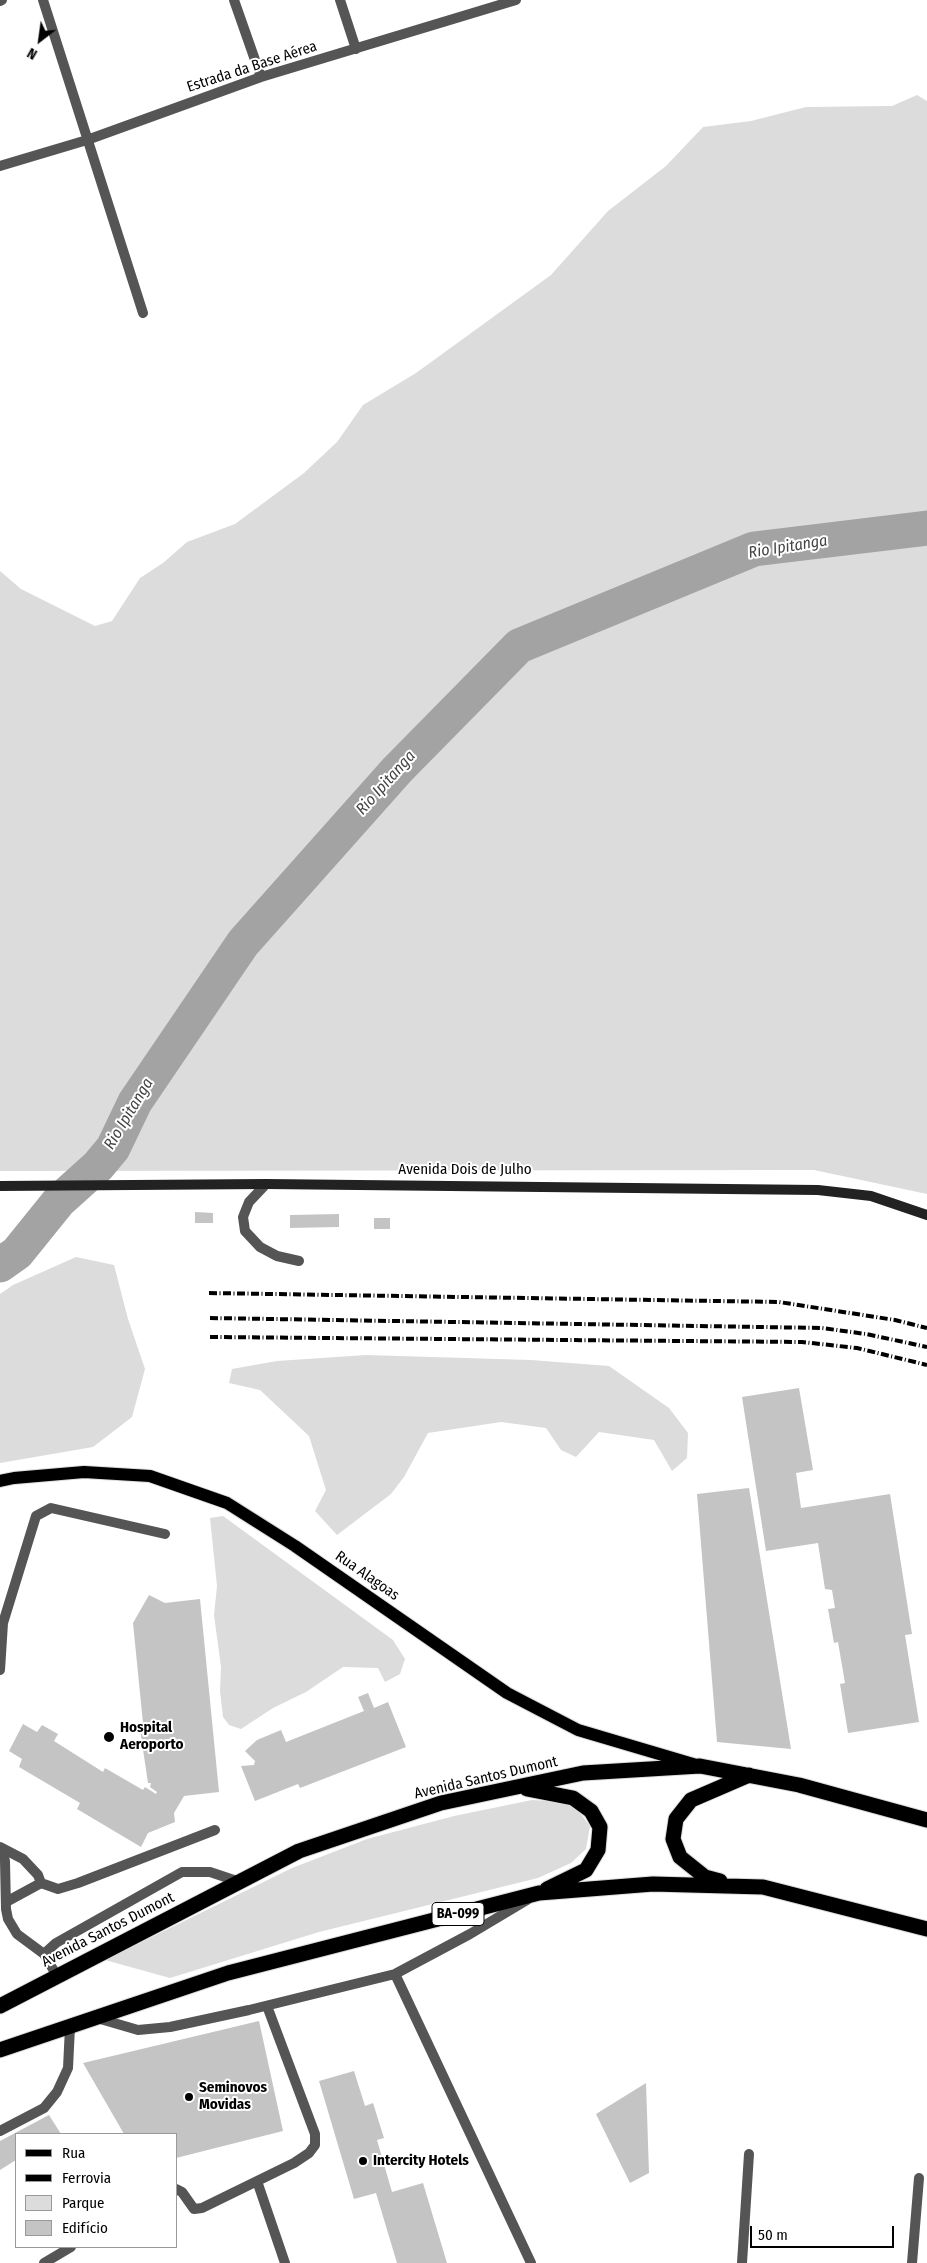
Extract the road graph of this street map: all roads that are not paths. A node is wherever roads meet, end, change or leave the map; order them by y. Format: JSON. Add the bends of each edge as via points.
{"nodes":[{"id":1,"x":43,"y":0,"type":"edge"},
{"id":2,"x":234,"y":0,"type":"edge"},
{"id":3,"x":340,"y":0,"type":"edge"},
{"id":4,"x":516,"y":0,"type":"edge"},
{"id":5,"x":490,"y":4,"type":"edge"},
{"id":6,"x":356,"y":49,"type":"junction"},
{"id":7,"x":261,"y":77,"type":"junction"},
{"id":8,"x":87,"y":140,"type":"junction"},
{"id":9,"x":0,"y":166,"type":"edge"},
{"id":10,"x":143,"y":313,"type":"dead end"},
{"id":11,"x":266,"y":1184,"type":"junction"},
{"id":12,"x":5,"y":1186,"type":"edge"},
{"id":13,"x":927,"y":1214,"type":"edge"},
{"id":14,"x":299,"y":1261,"type":"dead end"},
{"id":15,"x":0,"y":1481,"type":"edge"},
{"id":16,"x":165,"y":1534,"type":"dead end"},
{"id":17,"x":0,"y":1670,"type":"edge"},
{"id":18,"x":700,"y":1766,"type":"junction"},
{"id":19,"x":750,"y":1775,"type":"junction"},
{"id":20,"x":511,"y":1789,"type":"junction"},
{"id":21,"x":927,"y":1820,"type":"edge"},
{"id":22,"x":215,"y":1830,"type":"dead end"},
{"id":23,"x":0,"y":1847,"type":"edge"},
{"id":24,"x":240,"y":1882,"type":"junction"},
{"id":25,"x":41,"y":1883,"type":"junction"},
{"id":26,"x":763,"y":1887,"type":"junction"},
{"id":27,"x":539,"y":1893,"type":"junction"},
{"id":28,"x":6,"y":1902,"type":"junction"},
{"id":29,"x":927,"y":1929,"type":"edge"},
{"id":30,"x":44,"y":1954,"type":"junction"},
{"id":31,"x":395,"y":1974,"type":"junction"},
{"id":32,"x":57,"y":1976,"type":"junction"},
{"id":33,"x":0,"y":2006,"type":"edge"},
{"id":34,"x":267,"y":2006,"type":"junction"},
{"id":35,"x":96,"y":2018,"type":"junction"},
{"id":36,"x":70,"y":2027,"type":"junction"},
{"id":37,"x":0,"y":2050,"type":"edge"},
{"id":38,"x":0,"y":2131,"type":"edge"},
{"id":39,"x":749,"y":2154,"type":"dead end"},
{"id":40,"x":919,"y":2178,"type":"dead end"},
{"id":41,"x":257,"y":2181,"type":"junction"},
{"id":42,"x":178,"y":2190,"type":"edge"},
{"id":43,"x":68,"y":2248,"type":"edge"},
{"id":44,"x":44,"y":2263,"type":"edge"},
{"id":45,"x":284,"y":2263,"type":"edge"},
{"id":46,"x":531,"y":2263,"type":"edge"},
{"id":47,"x":742,"y":2263,"type":"edge"},
{"id":48,"x":912,"y":2263,"type":"edge"}],
"edges":[{"from":1,"to":8,"type":"street"},
{"from":2,"to":7,"type":"street"},
{"from":3,"to":6,"type":"street"},
{"from":4,"to":5,"type":"street","name":"Estrada da Base Aérea"},
{"from":5,"to":6,"type":"street","name":"Estrada da Base Aérea"},
{"from":6,"to":7,"type":"street","name":"Estrada da Base Aérea"},
{"from":7,"to":8,"type":"street","name":"Estrada da Base Aérea"},
{"from":8,"to":9,"type":"street","name":"Estrada da Base Aérea"},
{"from":8,"to":10,"type":"street"},
{"from":11,"to":12,"type":"street","name":"Avenida Dois de Julho"},
{"from":11,"to":13,"type":"street","name":"Avenida Dois de Julho","via":[[818,1190],[871,1196]]},
{"from":11,"to":14,"type":"street","via":[[249,1202],[243,1217],[245,1232],[260,1247],[277,1256]]},
{"from":15,"to":18,"type":"main road","name":"Rua Alagoas","via":[[84,1472],[150,1476],[227,1503],[295,1546],[507,1693],[578,1730]]},
{"from":16,"to":17,"type":"street","via":[[51,1508],[36,1516],[4,1623]]},
{"from":18,"to":19,"type":"highway","name":"Avenida Santos Dumont"},
{"from":18,"to":20,"type":"highway","name":"Avenida Santos Dumont","via":[[583,1773]]},
{"from":19,"to":21,"type":"highway","name":"Avenida Santos Dumont"},
{"from":19,"to":26,"type":"highway","via":[[691,1800],[676,1819],[672,1839],[680,1857],[705,1877]]},
{"from":20,"to":24,"type":"highway","name":"Avenida Santos Dumont","via":[[441,1803],[299,1851]]},
{"from":20,"to":27,"type":"highway","via":[[542,1791],[572,1798],[591,1811],[600,1827],[598,1850],[586,1870]]},
{"from":22,"to":25,"type":"street","via":[[78,1883],[58,1889]]},
{"from":23,"to":25,"type":"street","via":[[23,1859]]},
{"from":23,"to":28,"type":"street","via":[[5,1861]]},
{"from":24,"to":30,"type":"street","via":[[210,1872],[182,1872],[56,1943]]},
{"from":24,"to":32,"type":"highway","name":"Avenida Santos Dumont"},
{"from":25,"to":28,"type":"street"},
{"from":26,"to":27,"type":"highway","number":"BA-099","via":[[653,1884]]},
{"from":26,"to":29,"type":"highway","number":"BA-099"},
{"from":27,"to":31,"type":"street"},
{"from":27,"to":35,"type":"highway","number":"BA-099","via":[[228,1973]]},
{"from":28,"to":30,"type":"street","via":[[8,1919],[17,1934]]},
{"from":30,"to":32,"type":"street"},
{"from":31,"to":34,"type":"street"},
{"from":31,"to":46,"type":"street"},
{"from":32,"to":33,"type":"highway","name":"Avenida Santos Dumont"},
{"from":34,"to":35,"type":"street","via":[[170,2027],[138,2030]]},
{"from":34,"to":41,"type":"street","via":[[315,2134],[315,2145],[294,2163]]},
{"from":35,"to":36,"type":"highway","number":"BA-099"},
{"from":36,"to":37,"type":"highway","number":"BA-099"},
{"from":36,"to":38,"type":"street","via":[[68,2068],[58,2092],[44,2108]]},
{"from":39,"to":47,"type":"street"},
{"from":40,"to":48,"type":"street"},
{"from":41,"to":42,"type":"street","via":[[194,2209]]},
{"from":41,"to":45,"type":"street"},
{"from":43,"to":44,"type":"street"}]}
